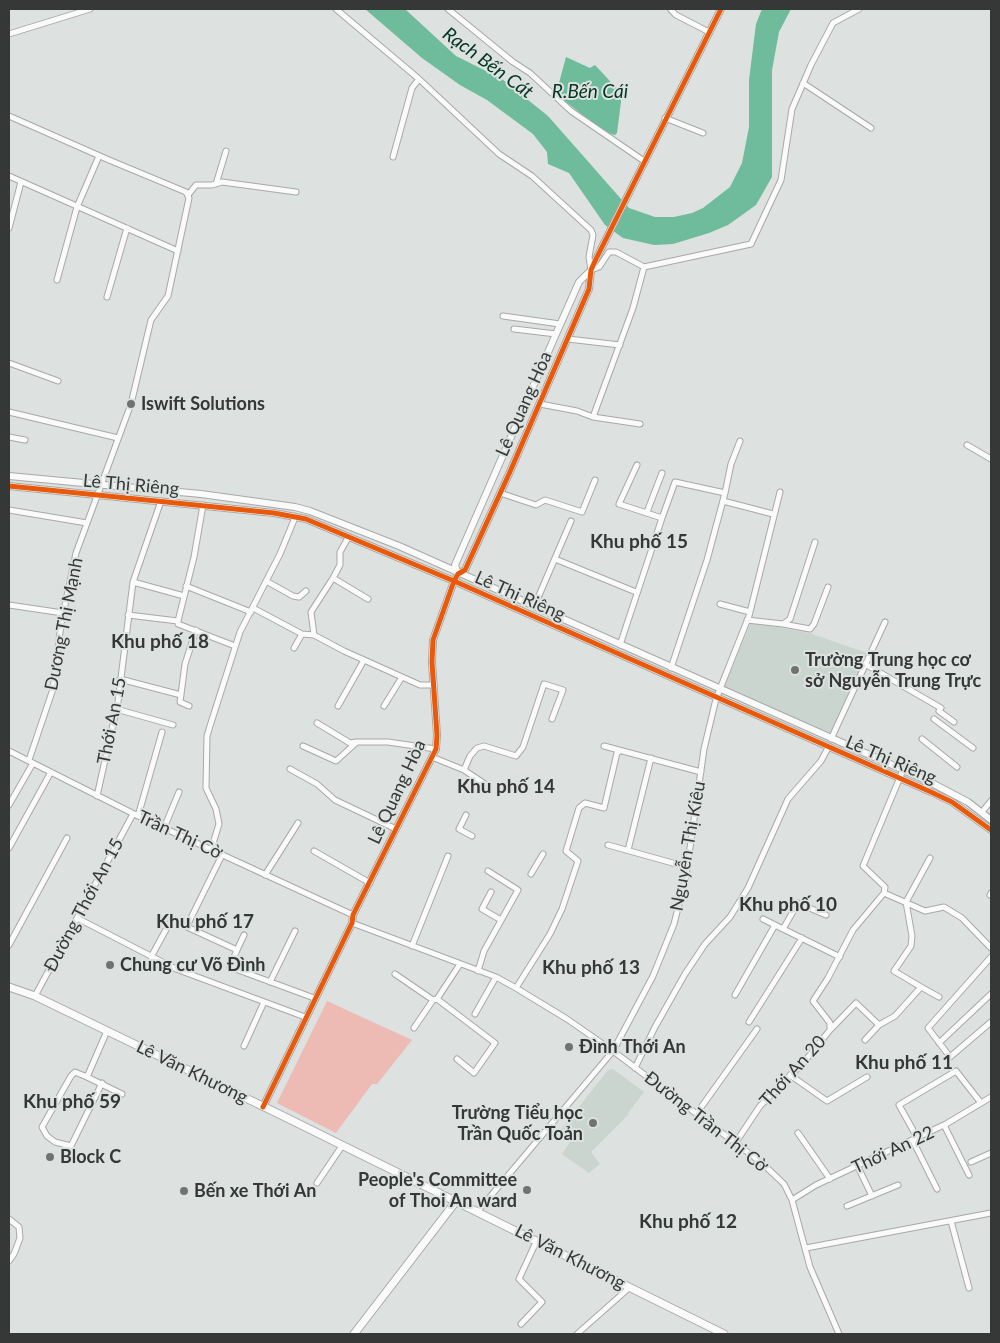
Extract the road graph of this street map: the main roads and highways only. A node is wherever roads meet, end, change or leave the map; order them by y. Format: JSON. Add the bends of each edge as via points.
{"nodes":[{"id":1,"x":9,"y":987,"type":"edge"},
{"id":2,"x":457,"y":1200,"type":"junction"},
{"id":3,"x":354,"y":1334,"type":"edge"},
{"id":4,"x":724,"y":1334,"type":"edge"}],
"edges":[{"from":1,"to":2,"type":"main road","name":"Lê Văn Khương","via":[[35,996]]},
{"from":2,"to":3,"type":"main road"},
{"from":2,"to":4,"type":"main road","name":"Lê Văn Khương"}]}
